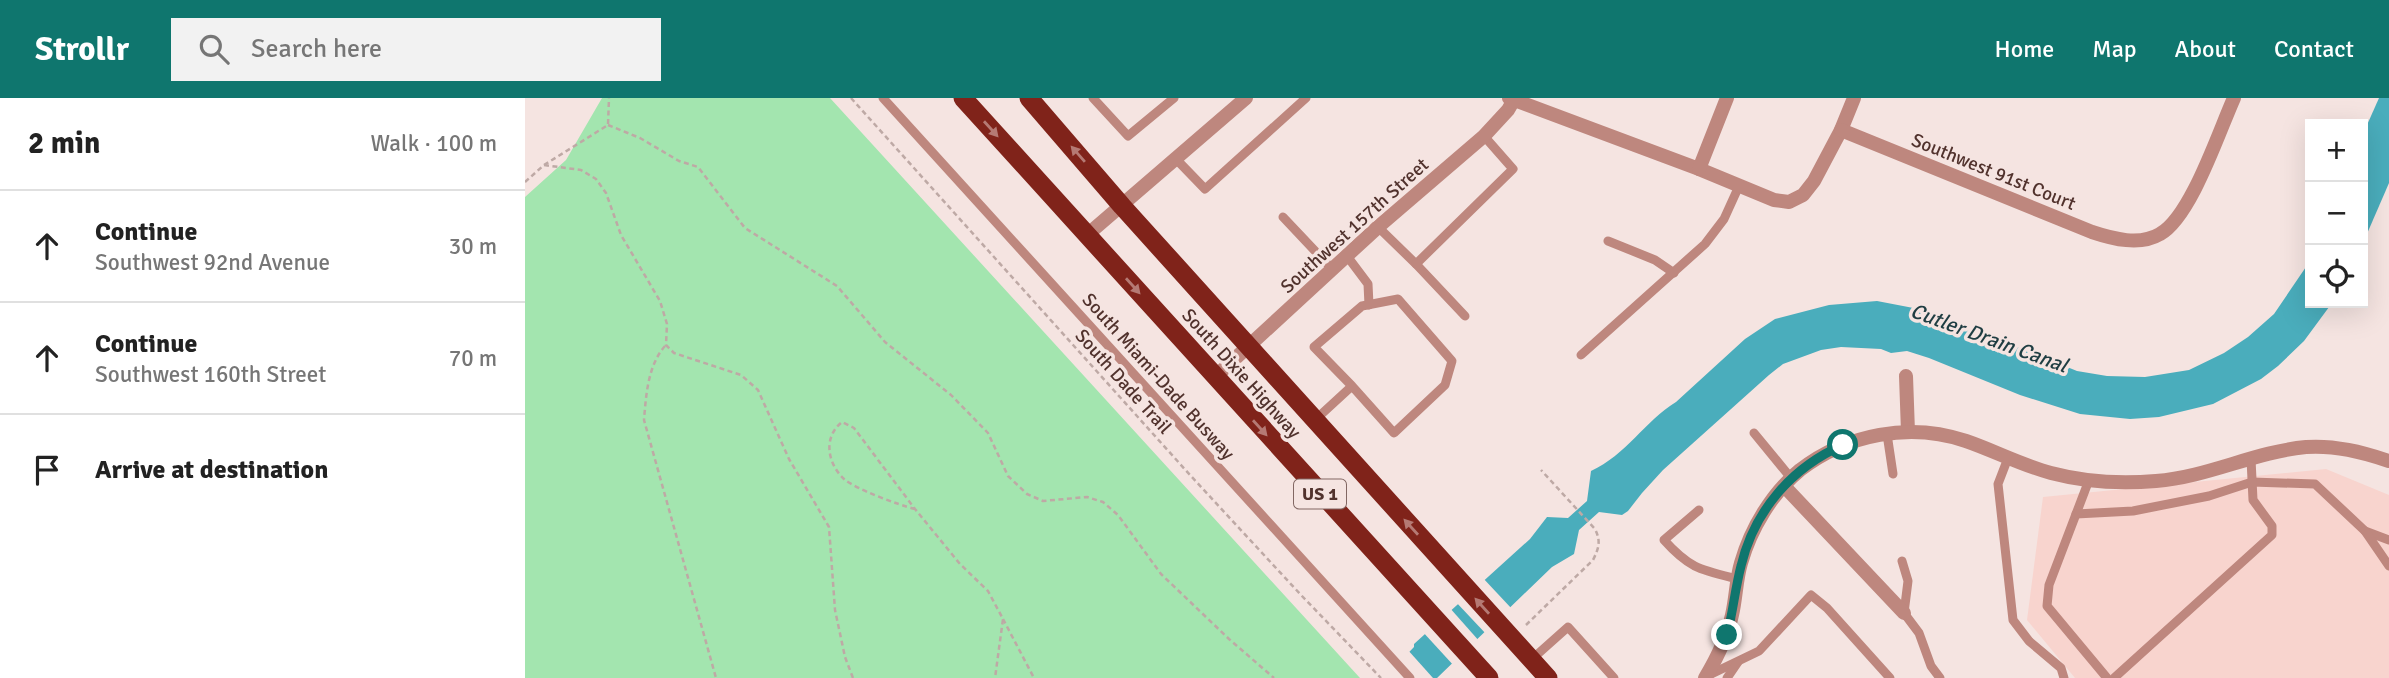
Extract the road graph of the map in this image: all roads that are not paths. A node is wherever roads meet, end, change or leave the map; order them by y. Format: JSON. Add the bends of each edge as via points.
{"nodes":[{"id":1,"x":883,"y":98,"type":"edge"},
{"id":2,"x":963,"y":98,"type":"edge"},
{"id":3,"x":1029,"y":98,"type":"edge"},
{"id":4,"x":1093,"y":98,"type":"edge"},
{"id":5,"x":1174,"y":98,"type":"edge"},
{"id":6,"x":1246,"y":98,"type":"edge"},
{"id":7,"x":1306,"y":98,"type":"edge"},
{"id":8,"x":1727,"y":98,"type":"edge"},
{"id":9,"x":1854,"y":98,"type":"edge"},
{"id":10,"x":2234,"y":98,"type":"edge"},
{"id":11,"x":1513,"y":99,"type":"edge"},
{"id":12,"x":1840,"y":130,"type":"junction"},
{"id":13,"x":1484,"y":136,"type":"junction"},
{"id":14,"x":1176,"y":159,"type":"junction"},
{"id":15,"x":1699,"y":169,"type":"junction"},
{"id":16,"x":1739,"y":186,"type":"junction"},
{"id":17,"x":1122,"y":206,"type":"junction"},
{"id":18,"x":1283,"y":217,"type":"dead end"},
{"id":19,"x":1378,"y":228,"type":"junction"},
{"id":20,"x":1087,"y":235,"type":"junction"},
{"id":21,"x":1608,"y":241,"type":"dead end"},
{"id":22,"x":1347,"y":256,"type":"junction"},
{"id":23,"x":1416,"y":264,"type":"junction"},
{"id":24,"x":1332,"y":270,"type":"junction"},
{"id":25,"x":1674,"y":273,"type":"junction"},
{"id":26,"x":1369,"y":305,"type":"junction"},
{"id":27,"x":1465,"y":316,"type":"dead end"},
{"id":28,"x":1249,"y":346,"type":"junction"},
{"id":29,"x":1581,"y":355,"type":"dead end"},
{"id":30,"x":1906,"y":376,"type":"dead end"},
{"id":31,"x":1215,"y":377,"type":"junction"},
{"id":32,"x":1352,"y":386,"type":"junction"},
{"id":33,"x":1315,"y":420,"type":"junction"},
{"id":34,"x":1908,"y":432,"type":"junction"},
{"id":35,"x":1754,"y":433,"type":"dead end"},
{"id":36,"x":1887,"y":434,"type":"junction"},
{"id":37,"x":2008,"y":458,"type":"junction"},
{"id":38,"x":2251,"y":459,"type":"junction"},
{"id":39,"x":2389,"y":461,"type":"edge"},
{"id":40,"x":1893,"y":474,"type":"dead end"},
{"id":41,"x":2089,"y":480,"type":"junction"},
{"id":42,"x":1787,"y":482,"type":"junction"},
{"id":43,"x":2252,"y":482,"type":"junction"},
{"id":44,"x":1699,"y":510,"type":"dead end"},
{"id":45,"x":2076,"y":514,"type":"junction"},
{"id":46,"x":2365,"y":531,"type":"junction"},
{"id":47,"x":2389,"y":540,"type":"edge"},
{"id":48,"x":1902,"y":561,"type":"dead end"},
{"id":49,"x":2389,"y":566,"type":"edge"},
{"id":50,"x":1738,"y":579,"type":"junction"},
{"id":51,"x":1904,"y":613,"type":"junction"},
{"id":52,"x":1531,"y":660,"type":"junction"},
{"id":53,"x":1740,"y":660,"type":"junction"},
{"id":54,"x":1888,"y":677,"type":"edge"},
{"id":55,"x":1410,"y":678,"type":"edge"},
{"id":56,"x":1489,"y":678,"type":"edge"},
{"id":57,"x":1548,"y":678,"type":"edge"},
{"id":58,"x":1614,"y":678,"type":"edge"},
{"id":59,"x":1705,"y":678,"type":"edge"},
{"id":60,"x":1727,"y":678,"type":"edge"},
{"id":61,"x":1940,"y":678,"type":"edge"},
{"id":62,"x":2064,"y":678,"type":"edge"},
{"id":63,"x":2107,"y":678,"type":"edge"},
{"id":64,"x":2114,"y":678,"type":"edge"}],
"edges":[{"from":1,"to":55,"type":"lane","name":"South Miami-Dade Busway"},
{"from":2,"to":20,"type":"highway","name":"South Dixie Highway","number":"US 1","one_way":true},
{"from":17,"to":3,"type":"highway","name":"South Dixie Highway","number":"US 1","one_way":true},
{"from":4,"to":5,"type":"lane","via":[[1128,136]]},
{"from":6,"to":14,"type":"street"},
{"from":7,"to":14,"type":"lane","via":[[1205,189]]},
{"from":8,"to":15,"type":"street"},
{"from":9,"to":12,"type":"street"},
{"from":10,"to":12,"type":"street","name":"Southwest 91st Court","via":[[2181,212],[2161,234],[2136,240],[2092,232]]},
{"from":11,"to":13,"type":"street","name":"Southwest 157th Street"},
{"from":11,"to":15,"type":"street"},
{"from":12,"to":16,"type":"street","via":[[1814,181],[1797,200],[1773,200]]},
{"from":13,"to":19,"type":"street","name":"Southwest 157th Street"},
{"from":13,"to":23,"type":"lane","via":[[1513,169]]},
{"from":14,"to":17,"type":"street"},
{"from":15,"to":16,"type":"street"},
{"from":16,"to":25,"type":"lane","via":[[1724,219]]},
{"from":17,"to":20,"type":"street"},
{"from":17,"to":28,"type":"highway","name":"South Dixie Highway","number":"US 1"},
{"from":18,"to":24,"type":"lane"},
{"from":19,"to":22,"type":"street","name":"Southwest 157th Street"},
{"from":19,"to":23,"type":"lane"},
{"from":20,"to":31,"type":"highway","name":"South Dixie Highway","number":"US 1","one_way":true},
{"from":21,"to":25,"type":"lane"},
{"from":22,"to":24,"type":"street","name":"Southwest 157th Street"},
{"from":22,"to":26,"type":"lane","via":[[1368,284]]},
{"from":23,"to":27,"type":"lane"},
{"from":24,"to":28,"type":"street","name":"Southwest 157th Street"},
{"from":25,"to":29,"type":"lane"},
{"from":26,"to":32,"type":"lane","via":[[1314,347]]},
{"from":26,"to":32,"type":"lane","via":[[1398,299],[1452,361],[1445,385],[1394,433]]},
{"from":28,"to":31,"type":"street","name":"Southwest 157th Street"},
{"from":28,"to":33,"type":"highway","name":"South Dixie Highway","number":"US 1"},
{"from":30,"to":34,"type":"street"},
{"from":31,"to":56,"type":"highway","name":"South Dixie Highway","number":"US 1","one_way":true},
{"from":32,"to":33,"type":"lane"},
{"from":52,"to":33,"type":"highway","name":"South Dixie Highway","number":"US 1","one_way":true},
{"from":34,"to":36,"type":"street"},
{"from":34,"to":37,"type":"street","via":[[1949,436]]},
{"from":35,"to":42,"type":"lane"},
{"from":36,"to":40,"type":"lane"},
{"from":36,"to":42,"type":"street","via":[[1828,452]]},
{"from":37,"to":41,"type":"street"},
{"from":37,"to":62,"type":"lane","via":[[1999,484],[2013,620],[2029,641],[2061,668]]},
{"from":38,"to":39,"type":"street","via":[[2326,447]]},
{"from":38,"to":41,"type":"street","via":[[2176,479]]},
{"from":38,"to":43,"type":"lane"},
{"from":41,"to":45,"type":"lane"},
{"from":42,"to":50,"type":"street","via":[[1753,531]]},
{"from":42,"to":51,"type":"street"},
{"from":43,"to":45,"type":"lane","via":[[2133,511]]},
{"from":43,"to":46,"type":"lane","via":[[2315,484]]},
{"from":43,"to":64,"type":"lane","via":[[2253,500],[2272,526],[2271,535]]},
{"from":44,"to":50,"type":"lane","via":[[1664,540],[1695,568]]},
{"from":45,"to":63,"type":"lane","via":[[2049,585],[2047,606]]},
{"from":46,"to":47,"type":"lane"},
{"from":46,"to":49,"type":"lane"},
{"from":48,"to":51,"type":"lane","via":[[1908,581]]},
{"from":50,"to":59,"type":"street","via":[[1727,635]]},
{"from":51,"to":61,"type":"lane"},
{"from":52,"to":57,"type":"highway","name":"South Dixie Highway","number":"US 1"},
{"from":52,"to":58,"type":"lane","via":[[1568,626]]},
{"from":53,"to":54,"type":"lane","via":[[1759,651],[1811,595]]},
{"from":53,"to":59,"type":"lane"},
{"from":53,"to":60,"type":"lane"}]}
